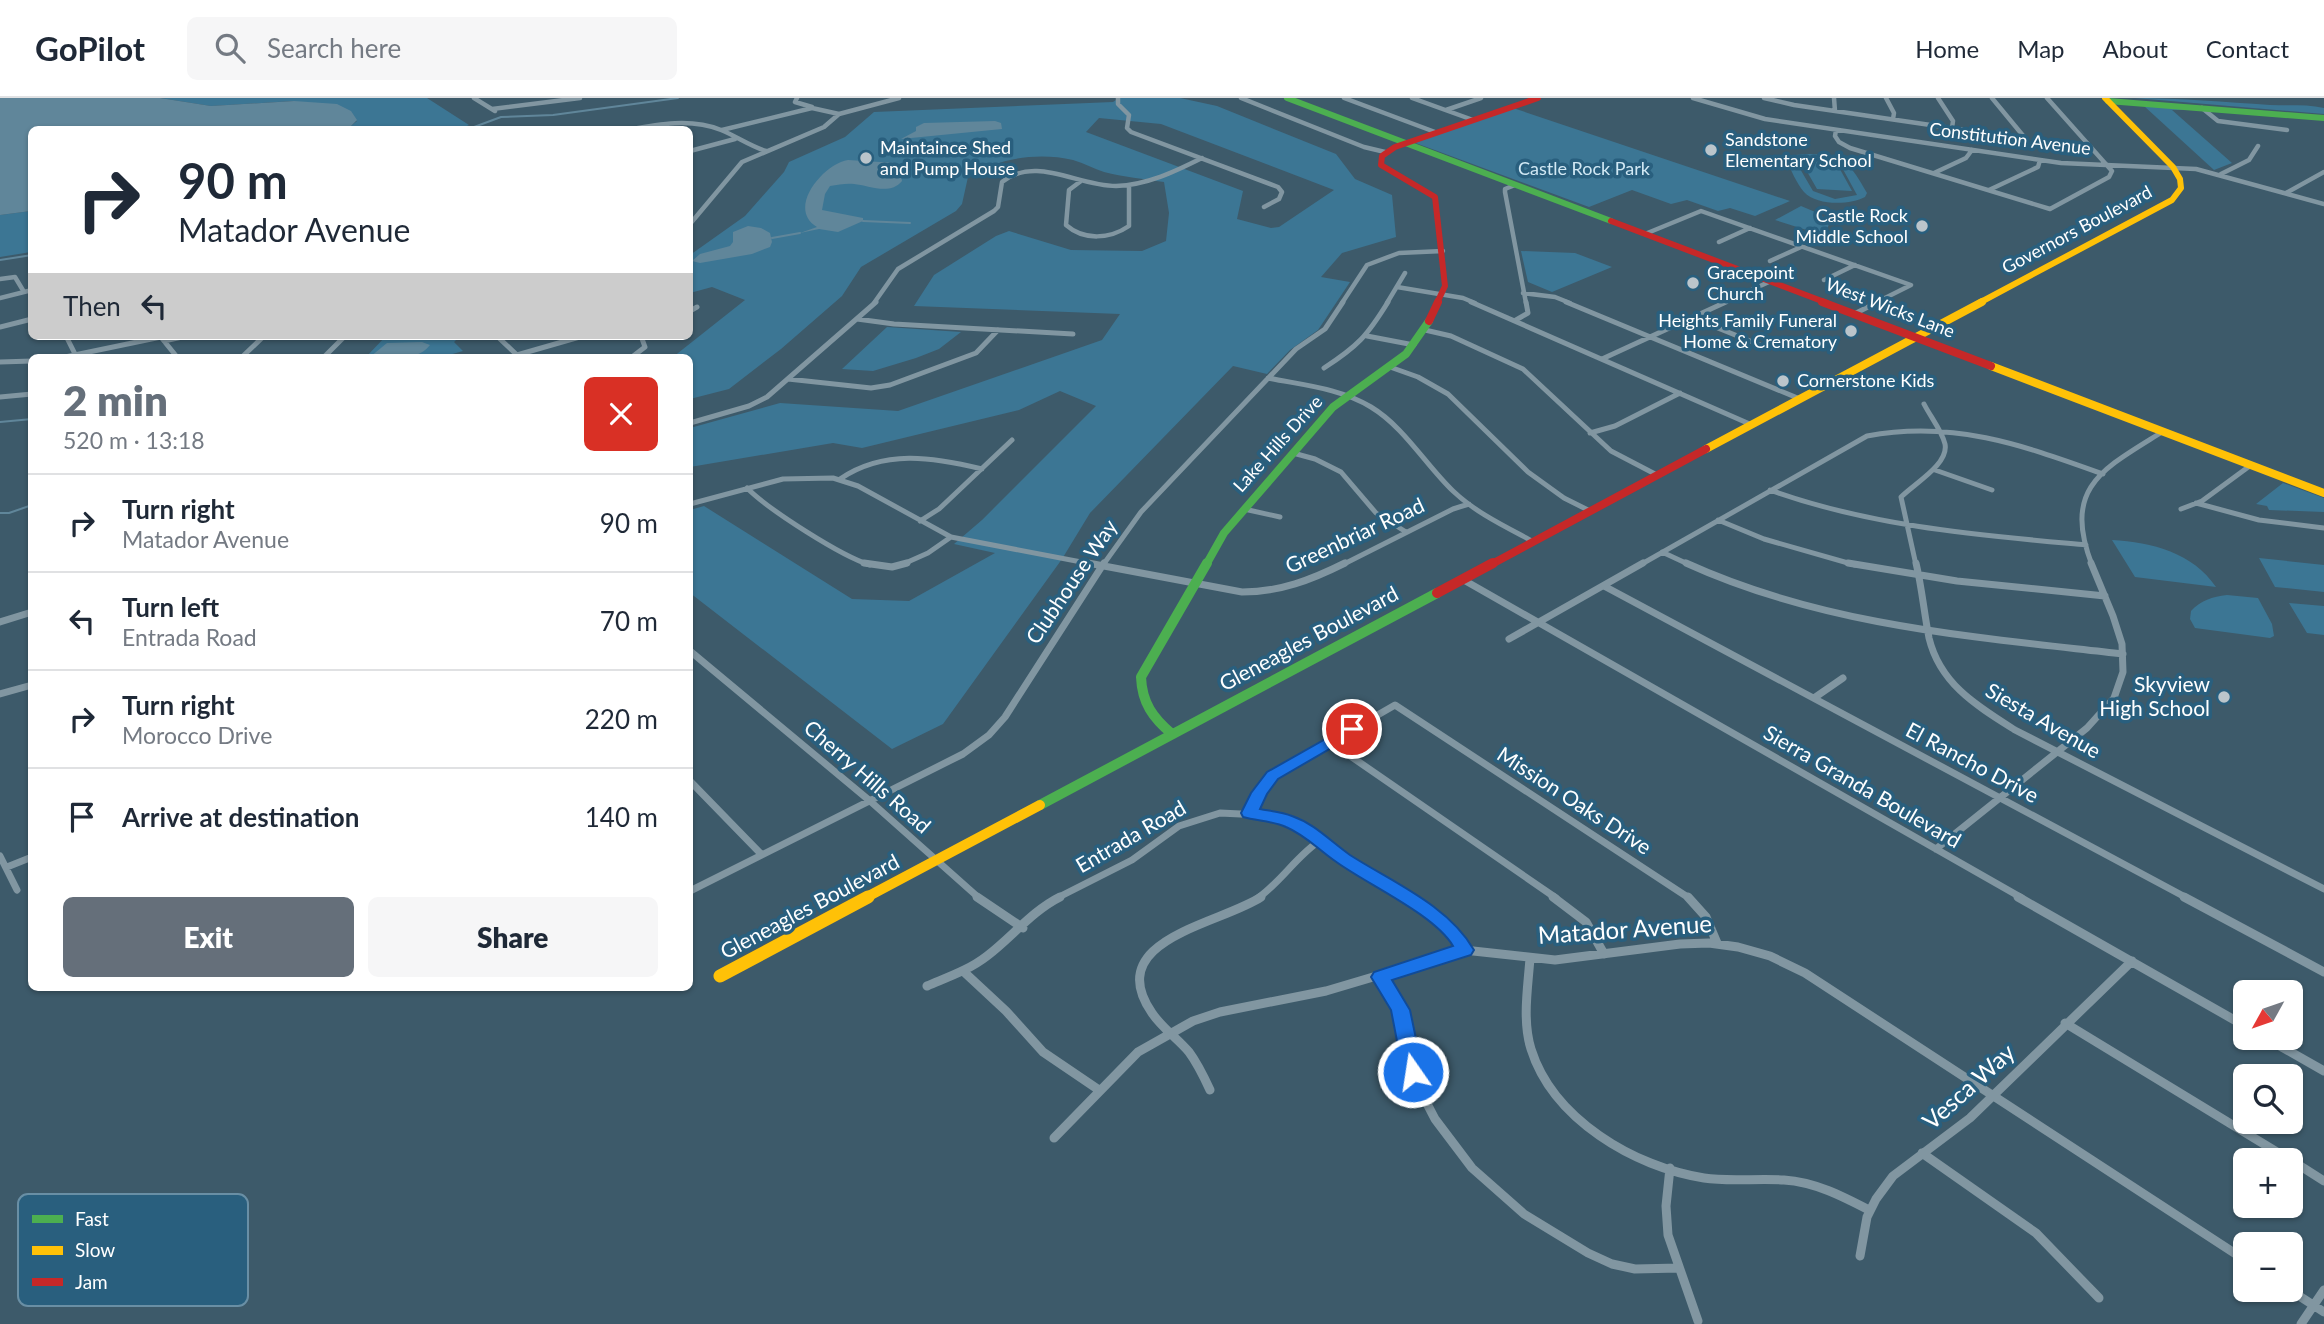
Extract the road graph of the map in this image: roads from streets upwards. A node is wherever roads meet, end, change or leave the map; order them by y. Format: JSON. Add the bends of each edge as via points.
{"nodes":[{"id":1,"x":474,"y":98,"type":"edge"},
{"id":2,"x":580,"y":98,"type":"edge"},
{"id":3,"x":797,"y":98,"type":"edge"},
{"id":4,"x":899,"y":98,"type":"edge"},
{"id":5,"x":1118,"y":98,"type":"edge"},
{"id":6,"x":1241,"y":98,"type":"edge"},
{"id":7,"x":1287,"y":98,"type":"edge"},
{"id":8,"x":1344,"y":98,"type":"edge"},
{"id":9,"x":1412,"y":98,"type":"edge"},
{"id":10,"x":1481,"y":98,"type":"edge"},
{"id":11,"x":1538,"y":98,"type":"edge"},
{"id":12,"x":1693,"y":98,"type":"edge"},
{"id":13,"x":1709,"y":98,"type":"edge"},
{"id":14,"x":1764,"y":98,"type":"edge"},
{"id":15,"x":1834,"y":98,"type":"edge"},
{"id":16,"x":1886,"y":98,"type":"edge"},
{"id":17,"x":1938,"y":98,"type":"edge"},
{"id":18,"x":1992,"y":98,"type":"edge"},
{"id":19,"x":2047,"y":98,"type":"edge"},
{"id":20,"x":2108,"y":99,"type":"edge"},
{"id":21,"x":1702,"y":101,"type":"junction"},
{"id":22,"x":2143,"y":104,"type":"junction"},
{"id":23,"x":812,"y":108,"type":"junction"},
{"id":24,"x":2202,"y":108,"type":"junction"},
{"id":25,"x":492,"y":109,"type":"junction"},
{"id":26,"x":1445,"y":110,"type":"junction"},
{"id":27,"x":2117,"y":110,"type":"junction"},
{"id":28,"x":1835,"y":111,"type":"junction"},
{"id":29,"x":497,"y":112,"type":"dead end"},
{"id":30,"x":839,"y":114,"type":"junction"},
{"id":31,"x":2324,"y":118,"type":"edge"},
{"id":32,"x":1893,"y":119,"type":"junction"},
{"id":33,"x":1473,"y":120,"type":"junction"},
{"id":34,"x":658,"y":126,"type":"edge"},
{"id":35,"x":1952,"y":128,"type":"junction"},
{"id":36,"x":722,"y":130,"type":"junction"},
{"id":37,"x":1836,"y":130,"type":"junction"},
{"id":38,"x":2287,"y":130,"type":"dead end"},
{"id":39,"x":1435,"y":132,"type":"junction"},
{"id":40,"x":736,"y":139,"type":"junction"},
{"id":41,"x":1404,"y":143,"type":"junction"},
{"id":42,"x":2258,"y":146,"type":"dead end"},
{"id":43,"x":693,"y":150,"type":"edge"},
{"id":44,"x":1972,"y":150,"type":"junction"},
{"id":45,"x":766,"y":152,"type":"junction"},
{"id":46,"x":1385,"y":152,"type":"junction"},
{"id":47,"x":1202,"y":158,"type":"junction"},
{"id":48,"x":2040,"y":160,"type":"junction"},
{"id":49,"x":2106,"y":164,"type":"junction"},
{"id":50,"x":2173,"y":167,"type":"junction"},
{"id":51,"x":2324,"y":172,"type":"edge"},
{"id":52,"x":1933,"y":173,"type":"junction"},
{"id":53,"x":2221,"y":175,"type":"junction"},
{"id":54,"x":2316,"y":177,"type":"junction"},
{"id":55,"x":2324,"y":179,"type":"edge"},
{"id":56,"x":1081,"y":181,"type":"junction"},
{"id":57,"x":1129,"y":185,"type":"junction"},
{"id":58,"x":1515,"y":185,"type":"junction"},
{"id":59,"x":1989,"y":190,"type":"junction"},
{"id":60,"x":2286,"y":193,"type":"junction"},
{"id":61,"x":2324,"y":204,"type":"edge"},
{"id":62,"x":1264,"y":207,"type":"dead end"},
{"id":63,"x":693,"y":221,"type":"edge"},
{"id":64,"x":1751,"y":228,"type":"junction"},
{"id":65,"x":1645,"y":234,"type":"junction"},
{"id":66,"x":1719,"y":242,"type":"dead end"},
{"id":67,"x":1802,"y":246,"type":"junction"},
{"id":68,"x":1443,"y":251,"type":"junction"},
{"id":69,"x":1770,"y":261,"type":"dead end"},
{"id":70,"x":1855,"y":265,"type":"junction"},
{"id":71,"x":1405,"y":273,"type":"dead end"},
{"id":72,"x":0,"y":279,"type":"edge"},
{"id":73,"x":1824,"y":280,"type":"dead end"},
{"id":74,"x":1771,"y":281,"type":"junction"},
{"id":75,"x":1397,"y":287,"type":"junction"},
{"id":76,"x":28,"y":291,"type":"edge"},
{"id":77,"x":24,"y":292,"type":"junction"},
{"id":78,"x":1523,"y":293,"type":"junction"},
{"id":79,"x":1442,"y":294,"type":"junction"},
{"id":80,"x":0,"y":298,"type":"edge"},
{"id":81,"x":698,"y":307,"type":"dead end"},
{"id":82,"x":693,"y":310,"type":"edge"},
{"id":83,"x":1856,"y":313,"type":"junction"},
{"id":84,"x":1693,"y":318,"type":"junction"},
{"id":85,"x":857,"y":319,"type":"junction"},
{"id":86,"x":28,"y":320,"type":"edge"},
{"id":87,"x":1516,"y":320,"type":"junction"},
{"id":88,"x":0,"y":327,"type":"edge"},
{"id":89,"x":998,"y":330,"type":"junction"},
{"id":90,"x":1424,"y":330,"type":"junction"},
{"id":91,"x":1073,"y":334,"type":"dead end"},
{"id":92,"x":1367,"y":336,"type":"junction"},
{"id":93,"x":1917,"y":336,"type":"junction"},
{"id":94,"x":1651,"y":337,"type":"junction"},
{"id":95,"x":152,"y":340,"type":"edge"},
{"id":96,"x":164,"y":340,"type":"edge"},
{"id":97,"x":260,"y":340,"type":"edge"},
{"id":98,"x":341,"y":340,"type":"edge"},
{"id":99,"x":501,"y":340,"type":"edge"},
{"id":100,"x":569,"y":340,"type":"edge"},
{"id":101,"x":644,"y":340,"type":"edge"},
{"id":102,"x":1414,"y":345,"type":"junction"},
{"id":103,"x":1760,"y":345,"type":"dead end"},
{"id":104,"x":86,"y":354,"type":"edge"},
{"id":105,"x":175,"y":354,"type":"edge"},
{"id":106,"x":245,"y":354,"type":"edge"},
{"id":107,"x":327,"y":354,"type":"edge"},
{"id":108,"x":512,"y":354,"type":"edge"},
{"id":109,"x":521,"y":354,"type":"edge"},
{"id":110,"x":636,"y":354,"type":"edge"},
{"id":111,"x":1602,"y":359,"type":"junction"},
{"id":112,"x":28,"y":361,"type":"edge"},
{"id":113,"x":0,"y":362,"type":"edge"},
{"id":114,"x":1390,"y":367,"type":"junction"},
{"id":115,"x":1324,"y":368,"type":"dead end"},
{"id":116,"x":1268,"y":378,"type":"junction"},
{"id":117,"x":788,"y":379,"type":"junction"},
{"id":118,"x":1680,"y":393,"type":"junction"},
{"id":119,"x":28,"y":394,"type":"edge"},
{"id":120,"x":0,"y":397,"type":"edge"},
{"id":121,"x":1346,"y":397,"type":"junction"},
{"id":122,"x":1800,"y":399,"type":"junction"},
{"id":123,"x":1924,"y":404,"type":"dead end"},
{"id":124,"x":693,"y":422,"type":"edge"},
{"id":125,"x":1752,"y":425,"type":"junction"},
{"id":126,"x":1936,"y":429,"type":"junction"},
{"id":127,"x":2162,"y":432,"type":"junction"},
{"id":128,"x":1590,"y":433,"type":"junction"},
{"id":129,"x":1012,"y":440,"type":"dead end"},
{"id":130,"x":1293,"y":453,"type":"junction"},
{"id":131,"x":2251,"y":465,"type":"junction"},
{"id":132,"x":982,"y":468,"type":"junction"},
{"id":133,"x":1935,"y":470,"type":"junction"},
{"id":134,"x":2103,"y":474,"type":"junction"},
{"id":135,"x":1657,"y":475,"type":"junction"},
{"id":136,"x":841,"y":480,"type":"junction"},
{"id":137,"x":747,"y":488,"type":"junction"},
{"id":138,"x":1770,"y":489,"type":"junction"},
{"id":139,"x":1992,"y":489,"type":"dead end"},
{"id":140,"x":2324,"y":493,"type":"edge"},
{"id":141,"x":693,"y":503,"type":"edge"},
{"id":142,"x":2196,"y":503,"type":"junction"},
{"id":143,"x":1469,"y":504,"type":"junction"},
{"id":144,"x":1244,"y":509,"type":"junction"},
{"id":145,"x":2181,"y":509,"type":"dead end"},
{"id":146,"x":1590,"y":511,"type":"junction"},
{"id":147,"x":1280,"y":517,"type":"dead end"},
{"id":148,"x":1718,"y":520,"type":"junction"},
{"id":149,"x":920,"y":521,"type":"junction"},
{"id":150,"x":1905,"y":526,"type":"junction"},
{"id":151,"x":2324,"y":528,"type":"edge"},
{"id":152,"x":1406,"y":532,"type":"junction"},
{"id":153,"x":951,"y":537,"type":"junction"},
{"id":154,"x":1534,"y":542,"type":"junction"},
{"id":155,"x":2086,"y":545,"type":"junction"},
{"id":156,"x":1662,"y":552,"type":"junction"},
{"id":157,"x":1102,"y":566,"type":"junction"},
{"id":158,"x":1919,"y":576,"type":"junction"},
{"id":159,"x":1462,"y":579,"type":"junction"},
{"id":160,"x":1196,"y":583,"type":"junction"},
{"id":161,"x":1604,"y":586,"type":"junction"},
{"id":162,"x":2105,"y":596,"type":"junction"},
{"id":163,"x":28,"y":613,"type":"edge"},
{"id":164,"x":0,"y":622,"type":"edge"},
{"id":165,"x":1538,"y":622,"type":"junction"},
{"id":166,"x":1929,"y":630,"type":"junction"},
{"id":167,"x":1509,"y":639,"type":"dead end"},
{"id":168,"x":2024,"y":642,"type":"junction"},
{"id":169,"x":2027,"y":652,"type":"dead end"},
{"id":170,"x":693,"y":654,"type":"edge"},
{"id":171,"x":2123,"y":654,"type":"junction"},
{"id":172,"x":1843,"y":678,"type":"dead end"},
{"id":173,"x":28,"y":686,"type":"edge"},
{"id":174,"x":0,"y":694,"type":"edge"},
{"id":175,"x":1814,"y":698,"type":"junction"},
{"id":176,"x":1172,"y":734,"type":"junction"},
{"id":177,"x":1330,"y":742,"type":"junction"},
{"id":178,"x":2058,"y":752,"type":"junction"},
{"id":179,"x":693,"y":783,"type":"edge"},
{"id":180,"x":2002,"y":798,"type":"junction"},
{"id":181,"x":870,"y":801,"type":"junction"},
{"id":182,"x":1250,"y":813,"type":"junction"},
{"id":183,"x":1322,"y":839,"type":"junction"},
{"id":184,"x":1936,"y":849,"type":"junction"},
{"id":185,"x":761,"y":854,"type":"junction"},
{"id":186,"x":0,"y":856,"type":"edge"},
{"id":187,"x":28,"y":859,"type":"edge"},
{"id":188,"x":936,"y":861,"type":"junction"},
{"id":189,"x":7,"y":867,"type":"junction"},
{"id":190,"x":693,"y":889,"type":"edge"},
{"id":191,"x":2324,"y":889,"type":"edge"},
{"id":192,"x":17,"y":890,"type":"dead end"},
{"id":193,"x":1023,"y":928,"type":"junction"},
{"id":194,"x":1717,"y":943,"type":"junction"},
{"id":195,"x":1464,"y":950,"type":"junction"},
{"id":196,"x":1604,"y":954,"type":"junction"},
{"id":197,"x":1530,"y":958,"type":"junction"},
{"id":198,"x":2132,"y":961,"type":"junction"},
{"id":199,"x":963,"y":971,"type":"junction"},
{"id":200,"x":2324,"y":972,"type":"edge"},
{"id":201,"x":720,"y":976,"type":"dead end"},
{"id":202,"x":1380,"y":977,"type":"junction"},
{"id":203,"x":927,"y":986,"type":"dead end"},
{"id":204,"x":2233,"y":1019,"type":"edge"},
{"id":205,"x":2065,"y":1023,"type":"junction"},
{"id":206,"x":1169,"y":1033,"type":"junction"},
{"id":207,"x":2287,"y":1050,"type":"edge"},
{"id":208,"x":2324,"y":1071,"type":"edge"},
{"id":209,"x":1099,"y":1090,"type":"junction"},
{"id":210,"x":1210,"y":1090,"type":"dead end"},
{"id":211,"x":1993,"y":1095,"type":"junction"},
{"id":212,"x":1054,"y":1138,"type":"dead end"},
{"id":213,"x":2271,"y":1148,"type":"edge"},
{"id":214,"x":1922,"y":1153,"type":"junction"},
{"id":215,"x":1670,"y":1168,"type":"junction"},
{"id":216,"x":2303,"y":1168,"type":"edge"},
{"id":217,"x":2324,"y":1181,"type":"edge"},
{"id":218,"x":1869,"y":1210,"type":"junction"},
{"id":219,"x":2233,"y":1252,"type":"edge"},
{"id":220,"x":1860,"y":1256,"type":"dead end"},
{"id":221,"x":1679,"y":1268,"type":"junction"},
{"id":222,"x":2324,"y":1290,"type":"edge"},
{"id":223,"x":2099,"y":1298,"type":"dead end"},
{"id":224,"x":2303,"y":1298,"type":"edge"},
{"id":225,"x":2313,"y":1305,"type":"junction"},
{"id":226,"x":2324,"y":1312,"type":"edge"},
{"id":227,"x":1698,"y":1321,"type":"dead end"},
{"id":228,"x":2301,"y":1324,"type":"edge"}],
"edges":[{"from":1,"to":25,"type":"street"},
{"from":2,"to":25,"type":"street"},
{"from":3,"to":23,"type":"street","via":[[795,102]]},
{"from":4,"to":30,"type":"street"},
{"from":5,"to":47,"type":"street","via":[[1129,115],[1127,128]]},
{"from":6,"to":46,"type":"street"},
{"from":7,"to":41,"type":"street","name":"West Wicks Lane"},
{"from":8,"to":39,"type":"street"},
{"from":9,"to":26,"type":"street"},
{"from":10,"to":26,"type":"street"},
{"from":11,"to":33,"type":"street"},
{"from":12,"to":21,"type":"street","name":"Constitution Avenue"},
{"from":13,"to":21,"type":"street"},
{"from":14,"to":28,"type":"street"},
{"from":15,"to":28,"type":"street"},
{"from":16,"to":32,"type":"street"},
{"from":17,"to":35,"type":"street","via":[[1953,121]]},
{"from":18,"to":35,"type":"street","via":[[2026,139]]},
{"from":19,"to":49,"type":"street"},
{"from":20,"to":22,"type":"street"},
{"from":20,"to":27,"type":"street","name":"Governors Boulevard"},
{"from":21,"to":37,"type":"street","name":"Constitution Avenue","via":[[1765,119]]},
{"from":22,"to":24,"type":"street"},
{"from":22,"to":27,"type":"street"},
{"from":23,"to":30,"type":"street"},
{"from":23,"to":36,"type":"street"},
{"from":24,"to":31,"type":"street"},
{"from":24,"to":38,"type":"street","via":[[2218,121]]},
{"from":25,"to":29,"type":"street"},
{"from":26,"to":33,"type":"street"},
{"from":27,"to":50,"type":"street","name":"Governors Boulevard"},
{"from":28,"to":32,"type":"street"},
{"from":30,"to":45,"type":"street","via":[[824,127]]},
{"from":32,"to":35,"type":"street"},
{"from":33,"to":39,"type":"street"},
{"from":34,"to":36,"type":"street","via":[[688,122]]},
{"from":36,"to":40,"type":"street"},
{"from":37,"to":44,"type":"street","name":"Constitution Avenue"},
{"from":37,"to":52,"type":"street","via":[[1839,142],[1850,148]]},
{"from":39,"to":41,"type":"street"},
{"from":40,"to":43,"type":"street"},
{"from":40,"to":45,"type":"street"},
{"from":41,"to":46,"type":"street"},
{"from":41,"to":58,"type":"street","name":"West Wicks Lane"},
{"from":42,"to":53,"type":"street","via":[[2251,159]]},
{"from":44,"to":48,"type":"street","name":"Constitution Avenue"},
{"from":44,"to":52,"type":"street","via":[[1966,158]]},
{"from":45,"to":63,"type":"street","via":[[742,163]]},
{"from":46,"to":68,"type":"street","name":"Lake Hills Drive","via":[[1380,159],[1384,168],[1435,197]]},
{"from":47,"to":57,"type":"street","via":[[1158,179]]},
{"from":47,"to":62,"type":"street","via":[[1278,187],[1282,192],[1279,199]]},
{"from":48,"to":49,"type":"street","name":"Constitution Avenue"},
{"from":48,"to":59,"type":"street","via":[[2038,167]]},
{"from":49,"to":50,"type":"street","name":"Constitution Avenue"},
{"from":49,"to":59,"type":"street","via":[[2112,171],[2109,177],[2050,209]]},
{"from":50,"to":53,"type":"street","name":"Constitution Avenue"},
{"from":50,"to":93,"type":"street","name":"Governors Boulevard","via":[[2181,188],[2172,200]]},
{"from":51,"to":54,"type":"street"},
{"from":52,"to":59,"type":"street"},
{"from":53,"to":60,"type":"street","name":"Constitution Avenue"},
{"from":54,"to":55,"type":"street"},
{"from":54,"to":60,"type":"street"},
{"from":56,"to":57,"type":"street"},
{"from":56,"to":57,"type":"street","via":[[1069,190],[1066,225],[1087,236],[1114,234],[1129,226]]},
{"from":56,"to":85,"type":"street","via":[[1040,170],[1005,178],[994,211],[898,269],[877,301]]},
{"from":58,"to":65,"type":"street","name":"West Wicks Lane"},
{"from":58,"to":78,"type":"street","via":[[1505,192]]},
{"from":60,"to":61,"type":"street","name":"Constitution Avenue"},
{"from":64,"to":65,"type":"street","via":[[1701,211]]},
{"from":64,"to":66,"type":"street"},
{"from":64,"to":67,"type":"street"},
{"from":65,"to":74,"type":"street","name":"West Wicks Lane"},
{"from":67,"to":69,"type":"street"},
{"from":67,"to":70,"type":"street"},
{"from":68,"to":79,"type":"street","name":"Lake Hills Drive"},
{"from":68,"to":116,"type":"street","name":"Clubhouse Way","via":[[1399,253],[1367,265],[1325,329],[1296,349]]},
{"from":70,"to":73,"type":"street"},
{"from":70,"to":83,"type":"street","via":[[1911,285]]},
{"from":71,"to":75,"type":"street"},
{"from":72,"to":77,"type":"street","via":[[15,277]]},
{"from":74,"to":83,"type":"street","name":"West Wicks Lane"},
{"from":74,"to":84,"type":"street"},
{"from":75,"to":79,"type":"street"},
{"from":75,"to":92,"type":"street"},
{"from":76,"to":77,"type":"street"},
{"from":77,"to":80,"type":"street"},
{"from":78,"to":87,"type":"street","via":[[1528,313]]},
{"from":78,"to":94,"type":"street","via":[[1555,297]]},
{"from":79,"to":87,"type":"street"},
{"from":79,"to":90,"type":"street","name":"Lake Hills Drive"},
{"from":81,"to":82,"type":"street"},
{"from":83,"to":93,"type":"street","name":"West Wicks Lane"},
{"from":84,"to":94,"type":"street"},
{"from":84,"to":103,"type":"street"},
{"from":85,"to":89,"type":"street"},
{"from":85,"to":117,"type":"street"},
{"from":86,"to":88,"type":"street"},
{"from":87,"to":111,"type":"street"},
{"from":89,"to":91,"type":"street"},
{"from":89,"to":117,"type":"street","via":[[976,353],[890,384],[871,388]]},
{"from":90,"to":102,"type":"street","name":"Lake Hills Drive"},
{"from":90,"to":128,"type":"street","via":[[1451,336],[1524,369]]},
{"from":92,"to":102,"type":"street"},
{"from":92,"to":115,"type":"street"},
{"from":93,"to":122,"type":"street","name":"Gleneagles Boulevard"},
{"from":93,"to":127,"type":"street","name":"West Wicks Lane"},
{"from":94,"to":111,"type":"street"},
{"from":94,"to":122,"type":"street"},
{"from":95,"to":104,"type":"street"},
{"from":96,"to":105,"type":"street"},
{"from":97,"to":106,"type":"street"},
{"from":98,"to":107,"type":"street"},
{"from":99,"to":108,"type":"street"},
{"from":100,"to":109,"type":"street"},
{"from":101,"to":110,"type":"street","via":[[645,347]]},
{"from":102,"to":114,"type":"street","name":"Lake Hills Drive"},
{"from":111,"to":118,"type":"street"},
{"from":112,"to":113,"type":"street"},
{"from":114,"to":121,"type":"street","name":"Lake Hills Drive"},
{"from":114,"to":146,"type":"street","via":[[1448,394],[1528,472]]},
{"from":116,"to":121,"type":"street"},
{"from":116,"to":157,"type":"street","name":"Clubhouse Way","via":[[1141,512]]},
{"from":117,"to":124,"type":"street","via":[[761,401]]},
{"from":118,"to":125,"type":"street"},
{"from":118,"to":128,"type":"street","via":[[1615,426]]},
{"from":119,"to":120,"type":"street"},
{"from":121,"to":130,"type":"street","name":"Lake Hills Drive"},
{"from":121,"to":143,"type":"street","via":[[1377,411]]},
{"from":122,"to":125,"type":"street","name":"Gleneagles Boulevard"},
{"from":123,"to":126,"type":"street"},
{"from":125,"to":135,"type":"street","name":"Gleneagles Boulevard"},
{"from":126,"to":133,"type":"street","via":[[1945,450]]},
{"from":126,"to":134,"type":"street","via":[[2011,441]]},
{"from":126,"to":138,"type":"street","via":[[1867,436]]},
{"from":127,"to":131,"type":"street","name":"West Wicks Lane"},
{"from":127,"to":134,"type":"street"},
{"from":128,"to":135,"type":"street","via":[[1611,452]]},
{"from":129,"to":132,"type":"street"},
{"from":130,"to":144,"type":"street","name":"Lake Hills Drive"},
{"from":130,"to":152,"type":"street","via":[[1341,472],[1376,513]]},
{"from":131,"to":140,"type":"street","name":"West Wicks Lane"},
{"from":131,"to":142,"type":"street"},
{"from":132,"to":136,"type":"street","via":[[935,458],[884,461],[859,466]]},
{"from":132,"to":149,"type":"street"},
{"from":133,"to":139,"type":"street"},
{"from":133,"to":150,"type":"street","name":"Siesta Avenue","via":[[1901,497]]},
{"from":134,"to":155,"type":"street","via":[[2083,500]]},
{"from":135,"to":146,"type":"street","name":"Gleneagles Boulevard"},
{"from":136,"to":137,"type":"street","name":"Greenbriar Road","via":[[804,477]]},
{"from":136,"to":149,"type":"street","name":"Greenbriar Road"},
{"from":137,"to":141,"type":"street","name":"Greenbriar Road"},
{"from":137,"to":153,"type":"street","via":[[765,504],[868,565],[892,567],[915,562]]},
{"from":138,"to":148,"type":"street"},
{"from":138,"to":150,"type":"street","via":[[1821,509]]},
{"from":142,"to":145,"type":"street"},
{"from":142,"to":151,"type":"street","via":[[2281,525]]},
{"from":143,"to":152,"type":"street","name":"Greenbriar Road"},
{"from":143,"to":154,"type":"street"},
{"from":144,"to":147,"type":"street"},
{"from":144,"to":160,"type":"street","name":"Lake Hills Drive","via":[[1224,533]]},
{"from":146,"to":154,"type":"street","name":"Gleneagles Boulevard"},
{"from":148,"to":156,"type":"street"},
{"from":148,"to":158,"type":"street","via":[[1778,546]]},
{"from":149,"to":153,"type":"street","name":"Greenbriar Road"},
{"from":150,"to":155,"type":"street"},
{"from":150,"to":158,"type":"street","name":"Siesta Avenue"},
{"from":152,"to":160,"type":"street","name":"Greenbriar Road","via":[[1288,588],[1242,592]]},
{"from":153,"to":157,"type":"street","name":"Greenbriar Road"},
{"from":154,"to":159,"type":"street","name":"Gleneagles Boulevard"},
{"from":155,"to":162,"type":"street"},
{"from":156,"to":161,"type":"street"},
{"from":156,"to":166,"type":"street","via":[[1773,599],[1839,617]]},
{"from":157,"to":160,"type":"street","name":"Greenbriar Road"},
{"from":157,"to":181,"type":"street","name":"Clubhouse Way","via":[[989,735],[963,754]]},
{"from":158,"to":162,"type":"street"},
{"from":158,"to":166,"type":"street","name":"Siesta Avenue"},
{"from":159,"to":165,"type":"street","name":"Sierra Granda Boulevard"},
{"from":159,"to":176,"type":"street","name":"Gleneagles Boulevard"},
{"from":160,"to":176,"type":"street","name":"Lake Hills Drive","via":[[1141,677],[1143,706]]},
{"from":161,"to":165,"type":"street"},
{"from":161,"to":175,"type":"street","name":"El Rancho Drive"},
{"from":162,"to":171,"type":"street"},
{"from":163,"to":164,"type":"street"},
{"from":165,"to":167,"type":"street"},
{"from":165,"to":184,"type":"street","name":"Sierra Granda Boulevard"},
{"from":166,"to":168,"type":"street"},
{"from":166,"to":178,"type":"street","name":"Siesta Avenue","via":[[1936,660],[1958,688],[2015,730]]},
{"from":168,"to":169,"type":"street"},
{"from":168,"to":171,"type":"street"},
{"from":170,"to":181,"type":"street","name":"Cherry Hills Road"},
{"from":171,"to":178,"type":"street","via":[[2125,665],[2114,699]]},
{"from":172,"to":175,"type":"street"},
{"from":173,"to":174,"type":"street"},
{"from":175,"to":180,"type":"street","name":"El Rancho Drive"},
{"from":176,"to":188,"type":"street","name":"Gleneagles Boulevard"},
{"from":177,"to":182,"type":"street","via":[[1272,776]]},
{"from":177,"to":194,"type":"street","name":"Mission Oaks Drive","via":[[1395,705],[1687,896],[1706,917]]},
{"from":177,"to":196,"type":"street","via":[[1559,898],[1586,922]]},
{"from":178,"to":180,"type":"street"},
{"from":178,"to":191,"type":"street","name":"Siesta Avenue"},
{"from":179,"to":185,"type":"street"},
{"from":180,"to":184,"type":"street"},
{"from":180,"to":200,"type":"street","name":"El Rancho Drive"},
{"from":181,"to":185,"type":"street","name":"Clubhouse Way"},
{"from":181,"to":188,"type":"street","name":"Cherry Hills Road"},
{"from":182,"to":183,"type":"street","name":"Entrada Road","via":[[1295,823]]},
{"from":182,"to":193,"type":"street","name":"Entrada Road","via":[[1204,816],[1179,826],[1132,860],[1048,903]]},
{"from":183,"to":195,"type":"street","name":"Entrada Road","via":[[1341,857],[1449,928]]},
{"from":183,"to":206,"type":"street","via":[[1254,901],[1176,932],[1150,952],[1140,978],[1142,994],[1154,1018]]},
{"from":184,"to":198,"type":"street","name":"Sierra Granda Boulevard"},
{"from":185,"to":190,"type":"street","name":"Clubhouse Way"},
{"from":186,"to":189,"type":"street"},
{"from":187,"to":189,"type":"street"},
{"from":188,"to":193,"type":"street","name":"Cherry Hills Road","via":[[991,908]]},
{"from":188,"to":201,"type":"street","name":"Gleneagles Boulevard"},
{"from":189,"to":192,"type":"street"},
{"from":193,"to":199,"type":"street","name":"Entrada Road"},
{"from":194,"to":196,"type":"street","name":"Matador Avenue","via":[[1671,943]]},
{"from":194,"to":211,"type":"street","name":"Matador Avenue","via":[[1783,961]]},
{"from":195,"to":197,"type":"street","name":"Matador Avenue"},
{"from":195,"to":202,"type":"street","name":"Matador Avenue"},
{"from":196,"to":197,"type":"street","name":"Matador Avenue"},
{"from":197,"to":215,"type":"street","via":[[1527,1018],[1531,1047],[1543,1078],[1582,1122],[1618,1146]]},
{"from":198,"to":204,"type":"street","name":"Sierra Granda Boulevard"},
{"from":198,"to":205,"type":"street","name":"Vesca Way"},
{"from":199,"to":203,"type":"street","name":"Entrada Road"},
{"from":199,"to":209,"type":"street","via":[[1043,1052]]},
{"from":202,"to":206,"type":"street","name":"Matador Avenue","via":[[1220,1013]]},
{"from":202,"to":221,"type":"street","via":[[1401,1010],[1422,1094],[1454,1146],[1480,1176],[1524,1214],[1612,1264],[1659,1271]]},
{"from":205,"to":211,"type":"street","name":"Vesca Way"},
{"from":205,"to":213,"type":"street"},
{"from":206,"to":209,"type":"street","name":"Matador Avenue","via":[[1138,1052]]},
{"from":206,"to":210,"type":"street","via":[[1187,1049]]},
{"from":207,"to":208,"type":"street"},
{"from":209,"to":212,"type":"street","name":"Matador Avenue"},
{"from":211,"to":214,"type":"street","name":"Vesca Way","via":[[1945,1139]]},
{"from":211,"to":219,"type":"street","name":"Matador Avenue"},
{"from":214,"to":218,"type":"street","name":"Vesca Way","via":[[1901,1167]]},
{"from":214,"to":223,"type":"street","via":[[2034,1231]]},
{"from":215,"to":218,"type":"street","via":[[1731,1181],[1795,1181],[1831,1190]]},
{"from":215,"to":221,"type":"street","via":[[1667,1223]]},
{"from":216,"to":217,"type":"street"},
{"from":218,"to":220,"type":"street","name":"Vesca Way"},
{"from":221,"to":227,"type":"street"},
{"from":222,"to":225,"type":"street"},
{"from":224,"to":225,"type":"street"},
{"from":225,"to":226,"type":"street"},
{"from":225,"to":228,"type":"street"}]}
